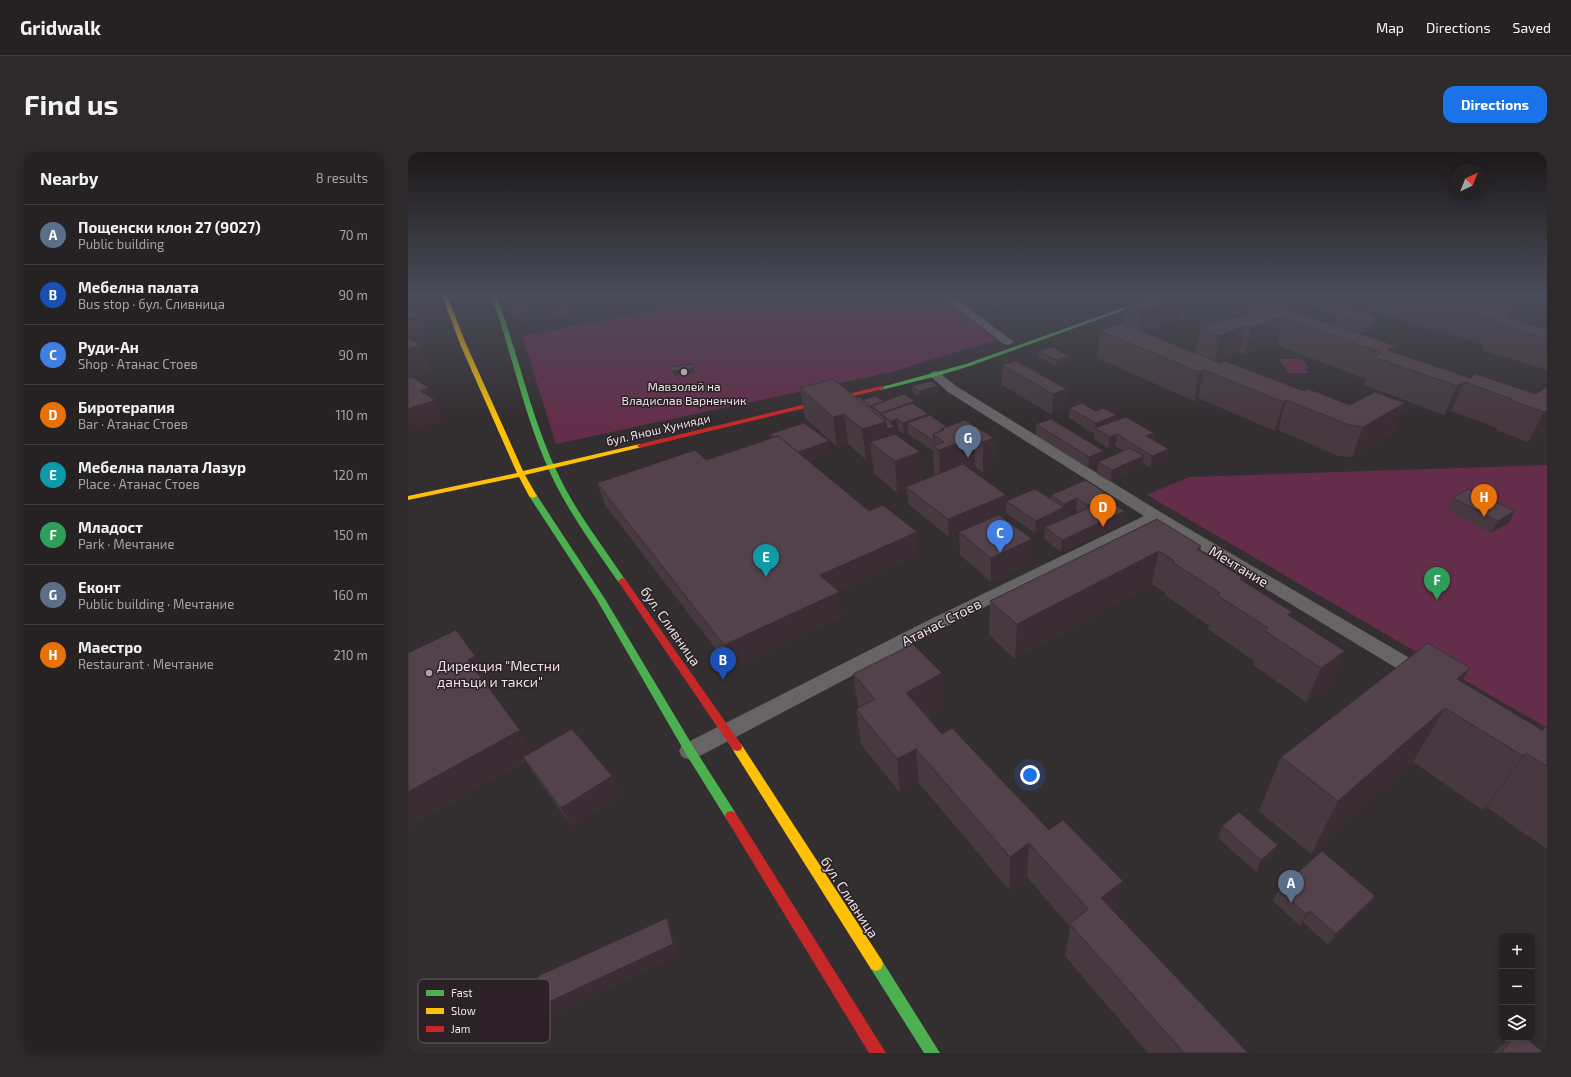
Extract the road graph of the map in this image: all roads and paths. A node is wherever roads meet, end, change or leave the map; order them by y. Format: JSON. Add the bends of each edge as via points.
{"nodes":[{"id":1,"x":460,"y":337,"type":"edge"},
{"id":2,"x":508,"y":337,"type":"edge"},
{"id":3,"x":1001,"y":337,"type":"edge"},
{"id":4,"x":1021,"y":337,"type":"edge"},
{"id":5,"x":1047,"y":337,"type":"edge"},
{"id":6,"x":1008,"y":342,"type":"junction"},
{"id":7,"x":972,"y":353,"type":"dead end"},
{"id":8,"x":935,"y":375,"type":"junction"},
{"id":9,"x":517,"y":460,"type":"junction"},
{"id":10,"x":503,"y":463,"type":"dead end"},
{"id":11,"x":551,"y":467,"type":"junction"},
{"id":12,"x":521,"y":474,"type":"junction"},
{"id":13,"x":408,"y":498,"type":"edge"},
{"id":14,"x":1156,"y":516,"type":"junction"},
{"id":15,"x":1438,"y":685,"type":"edge"},
{"id":16,"x":727,"y":732,"type":"junction"},
{"id":17,"x":690,"y":751,"type":"junction"},
{"id":18,"x":878,"y":1053,"type":"edge"},
{"id":19,"x":934,"y":1053,"type":"edge"}],
"edges":[{"from":1,"to":9,"type":"main road"},
{"from":2,"to":11,"type":"main road","name":"бул. Сливница","via":[[529,409]]},
{"from":3,"to":6,"type":"street"},
{"from":4,"to":6,"type":"main road"},
{"from":5,"to":8,"type":"main road","name":"бул. Янош Хунияди"},
{"from":6,"to":7,"type":"main road"},
{"from":8,"to":11,"type":"main road","name":"бул. Янош Хунияди"},
{"from":8,"to":14,"type":"street","name":"Мечтание","via":[[952,389]]},
{"from":9,"to":10,"type":"main road"},
{"from":9,"to":12,"type":"main road"},
{"from":11,"to":12,"type":"main road","name":"бул. Янош Хунияди"},
{"from":11,"to":16,"type":"main road","name":"бул. Сливница","via":[[573,510]]},
{"from":12,"to":13,"type":"main road","name":"бул. Янош Хунияди"},
{"from":12,"to":17,"type":"main road","via":[[532,495],[601,599]]},
{"from":14,"to":15,"type":"street","name":"Мечтание"},
{"from":14,"to":16,"type":"street","name":"Атанас Стоев","via":[[934,625]]},
{"from":16,"to":17,"type":"street","name":"Атанас Стоев"},
{"from":16,"to":19,"type":"main road","name":"бул. Сливница"},
{"from":17,"to":18,"type":"main road"}]}
